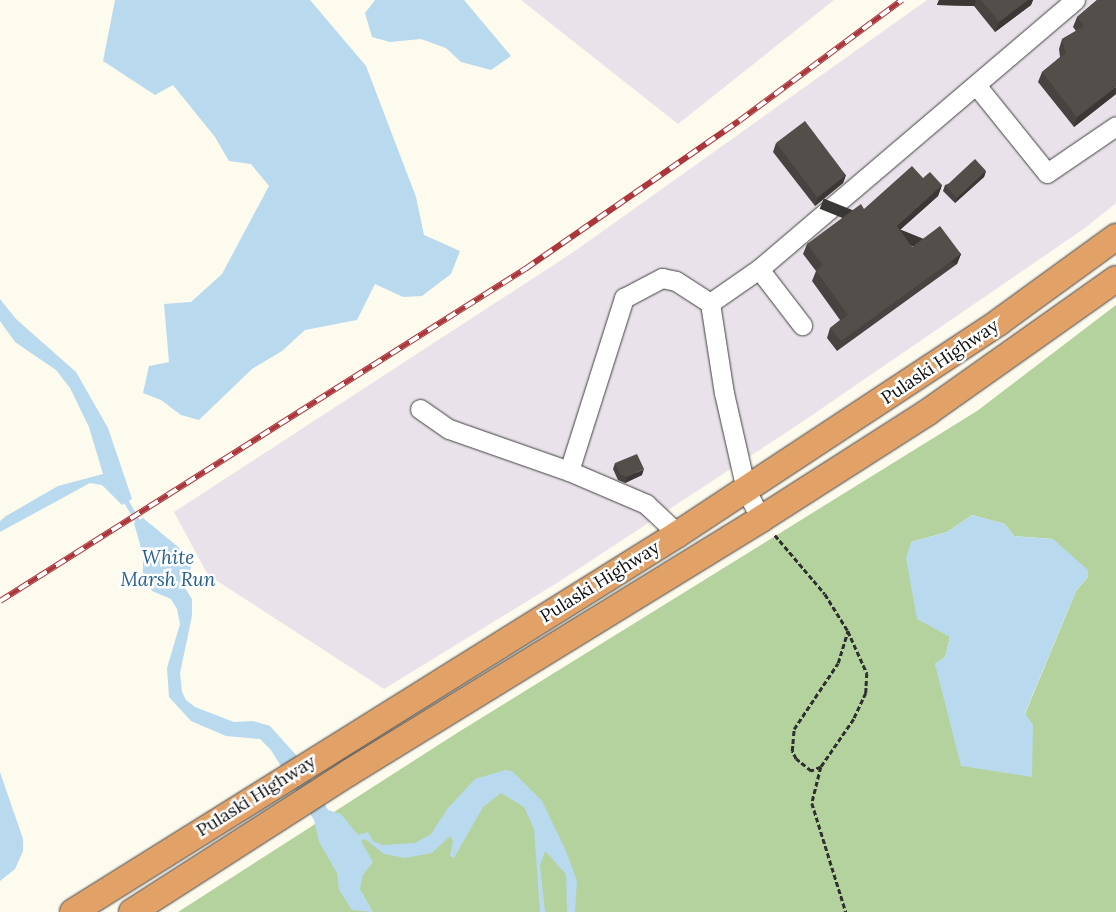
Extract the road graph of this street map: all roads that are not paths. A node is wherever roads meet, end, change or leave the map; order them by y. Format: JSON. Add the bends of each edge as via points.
{"nodes":[{"id":1,"x":1075,"y":0,"type":"edge"},
{"id":2,"x":976,"y":85,"type":"junction"},
{"id":3,"x":1116,"y":126,"type":"edge"},
{"id":4,"x":1116,"y":237,"type":"edge"},
{"id":5,"x":759,"y":269,"type":"junction"},
{"id":6,"x":1116,"y":279,"type":"edge"},
{"id":7,"x":710,"y":303,"type":"junction"},
{"id":8,"x":802,"y":325,"type":"dead end"},
{"id":9,"x":420,"y":409,"type":"dead end"},
{"id":10,"x":569,"y":471,"type":"junction"},
{"id":11,"x":746,"y":490,"type":"junction"},
{"id":12,"x":762,"y":519,"type":"junction"},
{"id":13,"x":678,"y":534,"type":"junction"},
{"id":14,"x":73,"y":912,"type":"edge"},
{"id":15,"x":132,"y":912,"type":"edge"}],
"edges":[{"from":1,"to":2,"type":"lane"},
{"from":2,"to":3,"type":"lane","via":[[1047,174]]},
{"from":2,"to":5,"type":"lane"},
{"from":4,"to":11,"type":"highway","name":"Pulaski Highway","via":[[999,322]]},
{"from":5,"to":7,"type":"lane"},
{"from":5,"to":8,"type":"lane"},
{"from":6,"to":12,"type":"highway","name":"Pulaski Highway","via":[[928,412]]},
{"from":7,"to":10,"type":"lane","via":[[687,286],[662,278],[624,298]]},
{"from":7,"to":11,"type":"lane","via":[[724,393]]},
{"from":9,"to":10,"type":"lane","via":[[449,429]]},
{"from":10,"to":13,"type":"lane","via":[[646,504]]},
{"from":11,"to":12,"type":"lane"},
{"from":11,"to":13,"type":"highway","name":"Pulaski Highway"},
{"from":12,"to":15,"type":"highway","name":"Pulaski Highway","via":[[350,772]]},
{"from":13,"to":14,"type":"highway","name":"Pulaski Highway"}]}
